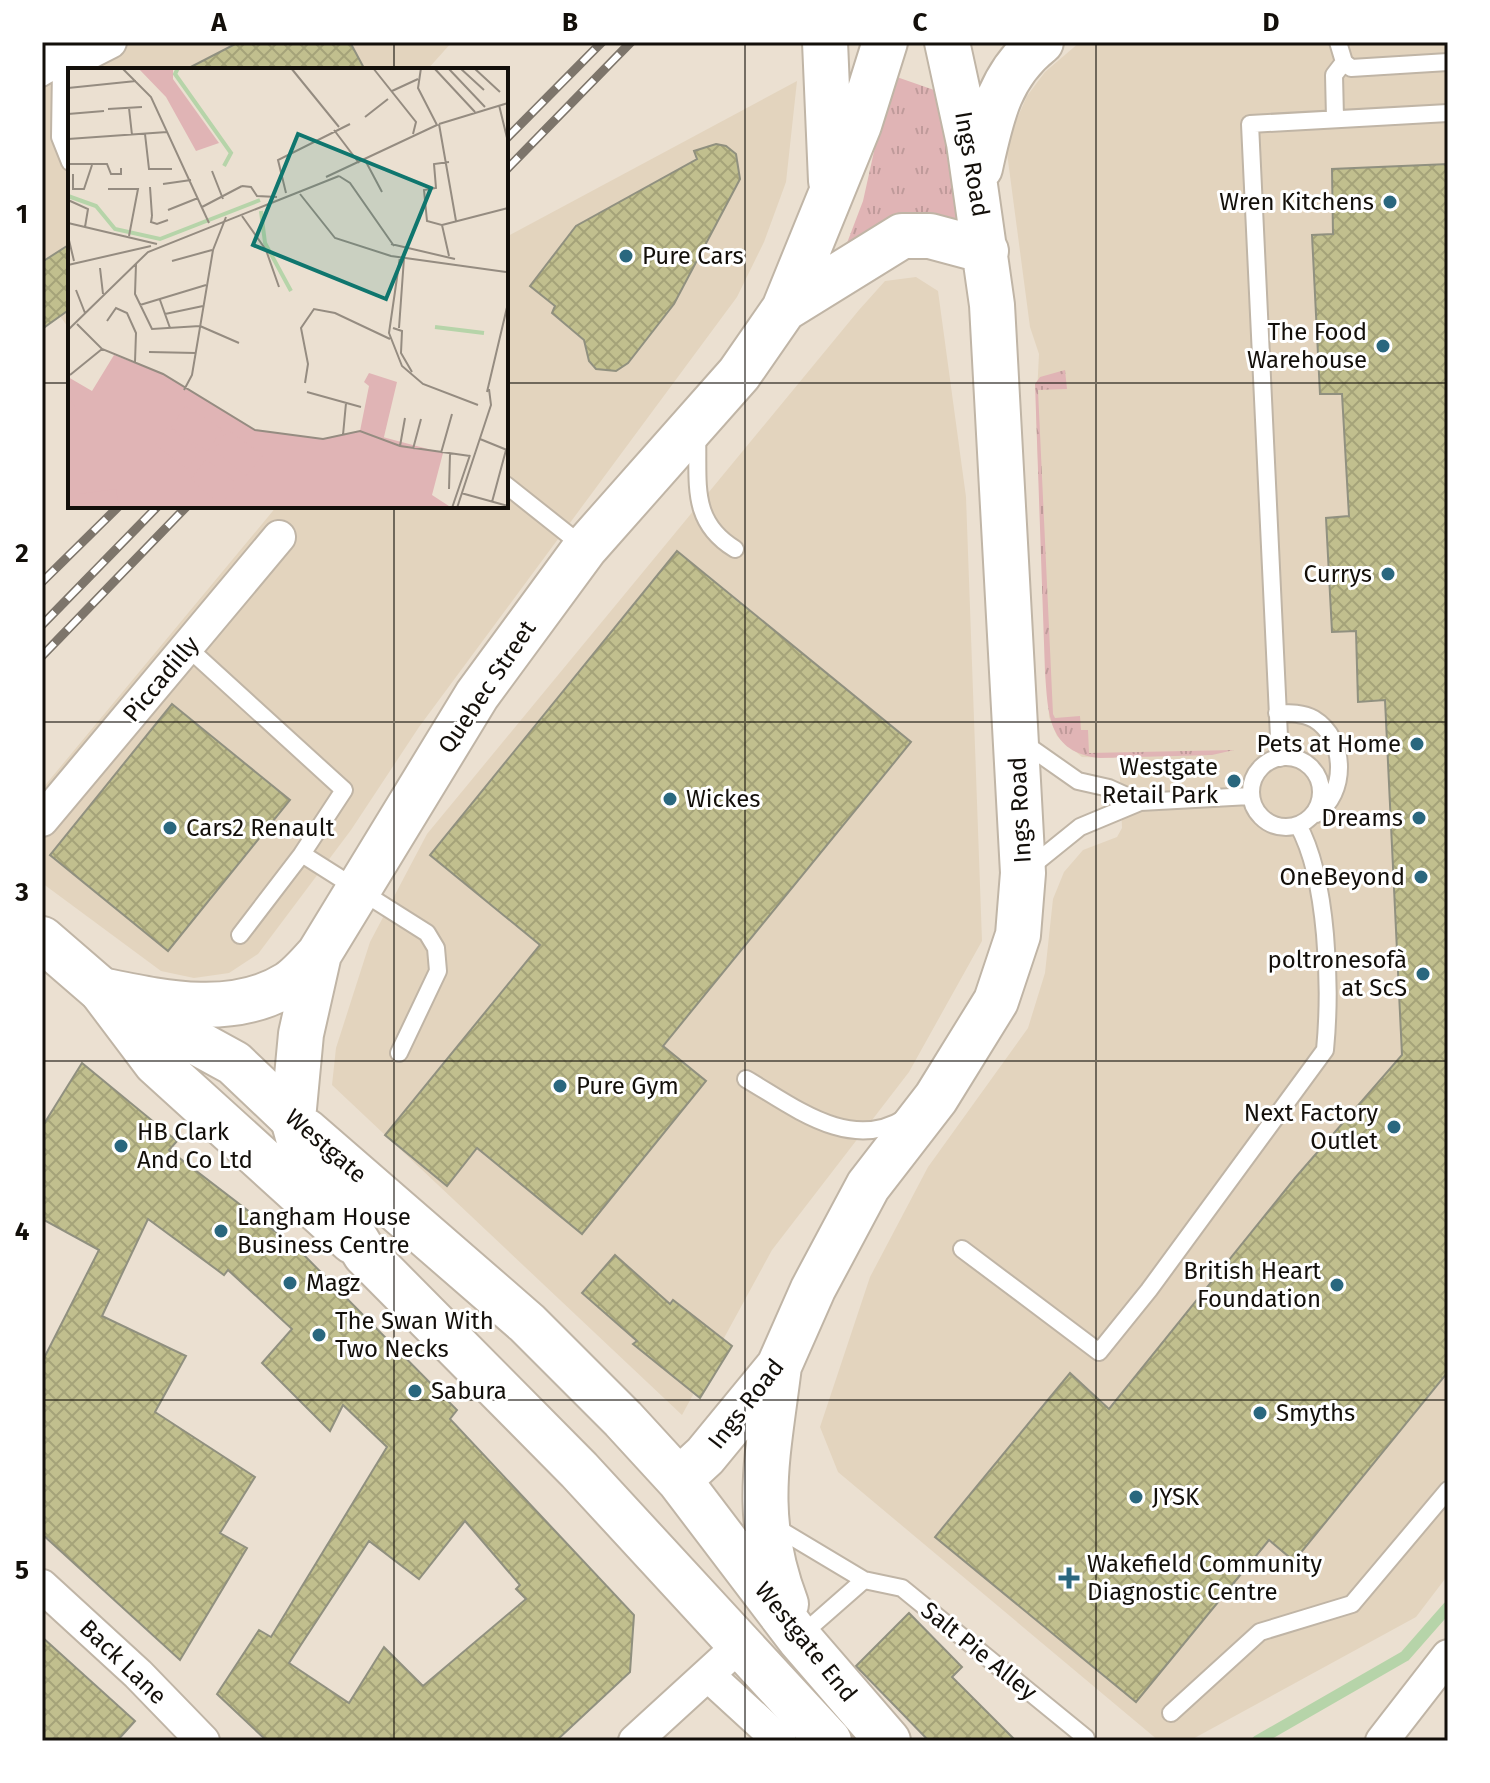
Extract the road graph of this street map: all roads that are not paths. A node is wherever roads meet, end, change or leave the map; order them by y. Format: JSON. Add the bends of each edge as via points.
{"nodes":[{"id":1,"x":110,"y":42,"type":"edge"},
{"id":2,"x":825,"y":42,"type":"edge"},
{"id":3,"x":885,"y":42,"type":"edge"},
{"id":4,"x":947,"y":42,"type":"edge"},
{"id":5,"x":1041,"y":42,"type":"edge"},
{"id":6,"x":1338,"y":42,"type":"edge"},
{"id":7,"x":51,"y":62,"type":"edge"},
{"id":8,"x":1344,"y":62,"type":"junction"},
{"id":9,"x":1448,"y":62,"type":"edge"},
{"id":10,"x":1448,"y":113,"type":"edge"},
{"id":11,"x":1335,"y":118,"type":"junction"},
{"id":12,"x":68,"y":157,"type":"edge"},
{"id":13,"x":976,"y":186,"type":"junction"},
{"id":14,"x":831,"y":195,"type":"junction"},
{"id":15,"x":986,"y":251,"type":"junction"},
{"id":16,"x":784,"y":309,"type":"junction"},
{"id":17,"x":697,"y":419,"type":"junction"},
{"id":18,"x":508,"y":487,"type":"edge"},
{"id":19,"x":279,"y":537,"type":"dead end"},
{"id":20,"x":585,"y":548,"type":"junction"},
{"id":21,"x":735,"y":549,"type":"dead end"},
{"id":22,"x":187,"y":647,"type":"junction"},
{"id":23,"x":1277,"y":713,"type":"junction"},
{"id":24,"x":1016,"y":739,"type":"junction"},
{"id":25,"x":1280,"y":758,"type":"junction"},
{"id":26,"x":1250,"y":796,"type":"junction"},
{"id":27,"x":1140,"y":802,"type":"junction"},
{"id":28,"x":42,"y":820,"type":"edge"},
{"id":29,"x":1304,"y":822,"type":"junction"},
{"id":30,"x":302,"y":854,"type":"junction"},
{"id":31,"x":1023,"y":873,"type":"junction"},
{"id":32,"x":358,"y":891,"type":"junction"},
{"id":33,"x":240,"y":935,"type":"dead end"},
{"id":34,"x":43,"y":943,"type":"edge"},
{"id":35,"x":319,"y":954,"type":"junction"},
{"id":36,"x":101,"y":990,"type":"junction"},
{"id":37,"x":399,"y":1053,"type":"dead end"},
{"id":38,"x":746,"y":1079,"type":"dead end"},
{"id":39,"x":936,"y":1098,"type":"junction"},
{"id":40,"x":293,"y":1119,"type":"junction"},
{"id":41,"x":962,"y":1249,"type":"dead end"},
{"id":42,"x":365,"y":1254,"type":"junction"},
{"id":43,"x":779,"y":1366,"type":"junction"},
{"id":44,"x":579,"y":1470,"type":"junction"},
{"id":45,"x":679,"y":1480,"type":"junction"},
{"id":46,"x":1448,"y":1490,"type":"edge"},
{"id":47,"x":746,"y":1530,"type":"junction"},
{"id":48,"x":677,"y":1574,"type":"joint"},
{"id":49,"x":864,"y":1580,"type":"junction"},
{"id":50,"x":42,"y":1586,"type":"edge"},
{"id":51,"x":799,"y":1638,"type":"junction"},
{"id":52,"x":740,"y":1645,"type":"junction"},
{"id":53,"x":1448,"y":1656,"type":"edge"},
{"id":54,"x":709,"y":1676,"type":"junction"},
{"id":55,"x":1171,"y":1713,"type":"dead end"},
{"id":56,"x":1086,"y":1738,"type":"dead end"},
{"id":57,"x":812,"y":1739,"type":"edge"},
{"id":58,"x":203,"y":1741,"type":"edge"},
{"id":59,"x":635,"y":1741,"type":"edge"},
{"id":60,"x":888,"y":1741,"type":"edge"},
{"id":61,"x":1382,"y":1741,"type":"edge"}],
"edges":[{"from":1,"to":7,"type":"street"},
{"from":2,"to":14,"type":"main road","name":"Quebec Street"},
{"from":3,"to":14,"type":"main road"},
{"from":4,"to":13,"type":"main road","name":"Ings Road"},
{"from":5,"to":13,"type":"main road","via":[[1014,66],[992,114]]},
{"from":6,"to":8,"type":"lane"},
{"from":7,"to":12,"type":"lane","via":[[60,137]]},
{"from":8,"to":9,"type":"lane","via":[[1363,68]]},
{"from":8,"to":11,"type":"lane","via":[[1334,75]]},
{"from":10,"to":11,"type":"lane"},
{"from":11,"to":23,"type":"lane","via":[[1250,124]]},
{"from":13,"to":15,"type":"main road","name":"Ings Road"},
{"from":14,"to":16,"type":"main road","name":"Quebec Street"},
{"from":15,"to":16,"type":"main road","name":"Quebec Street","via":[[930,236],[902,236]]},
{"from":15,"to":24,"type":"main road","name":"Ings Road"},
{"from":16,"to":17,"type":"main road","name":"Quebec Street","via":[[739,374]]},
{"from":17,"to":20,"type":"main road","name":"Quebec Street"},
{"from":17,"to":21,"type":"lane","via":[[704,517],[714,537]]},
{"from":18,"to":20,"type":"lane"},
{"from":19,"to":22,"type":"street","name":"Piccadilly"},
{"from":20,"to":32,"type":"main road","name":"Quebec Street","via":[[477,695]]},
{"from":22,"to":28,"type":"street","name":"Piccadilly"},
{"from":22,"to":30,"type":"lane","via":[[344,790]]},
{"from":23,"to":25,"type":"lane"},
{"from":23,"to":29,"type":"lane","via":[[1308,716],[1335,742],[1334,799]]},
{"from":24,"to":27,"type":"lane","via":[[1078,781]]},
{"from":24,"to":31,"type":"main road","name":"Ings Road"},
{"from":25,"to":26,"type":"lane","via":[[1261,769]]},
{"from":25,"to":29,"type":"lane","via":[[1304,762],[1317,776],[1319,804]]},
{"from":26,"to":27,"type":"lane"},
{"from":26,"to":29,"type":"lane","via":[[1273,825],[1286,828]]},
{"from":27,"to":31,"type":"lane","via":[[1080,827]]},
{"from":29,"to":41,"type":"lane","via":[[1318,876],[1329,1015],[1325,1050],[1141,1300],[1099,1352]]},
{"from":30,"to":32,"type":"lane"},
{"from":30,"to":33,"type":"lane"},
{"from":31,"to":39,"type":"main road","name":"Ings Road","via":[[1018,935],[996,1001]]},
{"from":32,"to":35,"type":"main road","name":"Quebec Street"},
{"from":32,"to":37,"type":"lane","via":[[427,933],[436,948],[438,971]]},
{"from":34,"to":36,"type":"main road","name":"Westgate"},
{"from":35,"to":36,"type":"main road","via":[[289,984],[229,1004],[167,1004]]},
{"from":35,"to":40,"type":"main road","name":"Quebec Street","via":[[301,1034]]},
{"from":36,"to":40,"type":"main road","name":"Westgate","via":[[234,1063]]},
{"from":36,"to":42,"type":"main road","name":"Westgate","via":[[156,1063]]},
{"from":38,"to":39,"type":"lane","via":[[829,1126],[858,1132],[892,1126]]},
{"from":39,"to":43,"type":"main road","name":"Ings Road","via":[[868,1186]]},
{"from":40,"to":42,"type":"main road","via":[[301,1148]]},
{"from":40,"to":45,"type":"main road","name":"Westgate","via":[[527,1323]]},
{"from":42,"to":44,"type":"main road","name":"Westgate"},
{"from":43,"to":45,"type":"main road","name":"Ings Road"},
{"from":43,"to":47,"type":"main road","name":"Westgate End","via":[[763,1492]]},
{"from":44,"to":45,"type":"main road","via":[[617,1484]]},
{"from":44,"to":48,"type":"main road","name":"Westgate"},
{"from":45,"to":47,"type":"main road","name":"Westgate"},
{"from":46,"to":55,"type":"lane","via":[[1352,1604],[1260,1632]]},
{"from":47,"to":49,"type":"lane","name":"Salt Pie Alley"},
{"from":47,"to":51,"type":"main road","name":"Westgate End","via":[[776,1578]]},
{"from":48,"to":52,"type":"main road","name":"Westgate End"},
{"from":49,"to":51,"type":"lane"},
{"from":49,"to":56,"type":"lane","name":"Salt Pie Alley","via":[[902,1588]]},
{"from":50,"to":58,"type":"street","name":"Back Lane"},
{"from":51,"to":60,"type":"main road","name":"Westgate End"},
{"from":52,"to":54,"type":"street"},
{"from":52,"to":57,"type":"main road","name":"Westgate End"},
{"from":53,"to":61,"type":"street"},
{"from":54,"to":57,"type":"street","name":"Westgate End"},
{"from":54,"to":59,"type":"street"}]}
